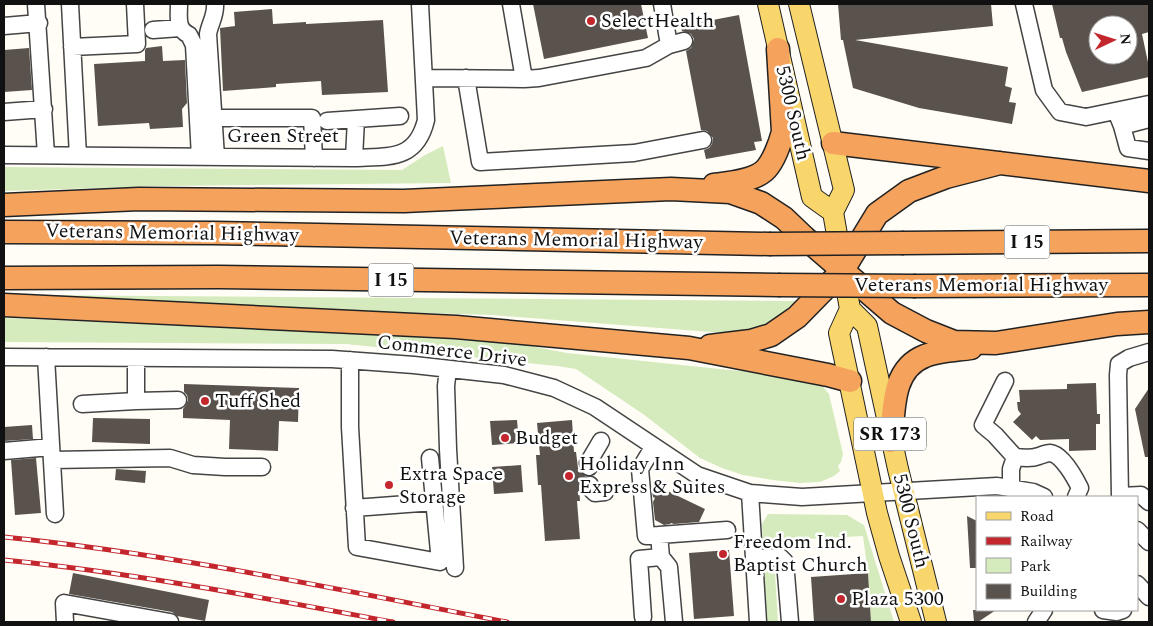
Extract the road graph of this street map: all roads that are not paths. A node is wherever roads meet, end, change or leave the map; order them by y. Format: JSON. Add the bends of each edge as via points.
{"nodes":[{"id":1,"x":36,"y":4,"type":"edge"},
{"id":2,"x":70,"y":4,"type":"edge"},
{"id":3,"x":135,"y":4,"type":"edge"},
{"id":4,"x":179,"y":4,"type":"edge"},
{"id":5,"x":215,"y":4,"type":"edge"},
{"id":6,"x":420,"y":4,"type":"edge"},
{"id":7,"x":511,"y":4,"type":"edge"},
{"id":8,"x":662,"y":4,"type":"edge"},
{"id":9,"x":768,"y":4,"type":"edge"},
{"id":10,"x":799,"y":4,"type":"edge"},
{"id":11,"x":1024,"y":4,"type":"edge"},
{"id":12,"x":1035,"y":4,"type":"edge"},
{"id":13,"x":39,"y":23,"type":"junction"},
{"id":14,"x":4,"y":26,"type":"edge"},
{"id":15,"x":180,"y":28,"type":"junction"},
{"id":16,"x":152,"y":30,"type":"dead end"},
{"id":17,"x":72,"y":47,"type":"junction"},
{"id":18,"x":778,"y":49,"type":"junction"},
{"id":19,"x":425,"y":78,"type":"junction"},
{"id":20,"x":466,"y":78,"type":"junction"},
{"id":21,"x":524,"y":79,"type":"junction"},
{"id":22,"x":1149,"y":93,"type":"edge"},
{"id":23,"x":1053,"y":102,"type":"junction"},
{"id":24,"x":1149,"y":104,"type":"edge"},
{"id":25,"x":44,"y":109,"type":"junction"},
{"id":26,"x":4,"y":112,"type":"edge"},
{"id":27,"x":1074,"y":114,"type":"junction"},
{"id":28,"x":400,"y":116,"type":"dead end"},
{"id":29,"x":214,"y":118,"type":"junction"},
{"id":30,"x":1119,"y":118,"type":"junction"},
{"id":31,"x":356,"y":119,"type":"junction"},
{"id":32,"x":1149,"y":119,"type":"edge"},
{"id":33,"x":327,"y":121,"type":"dead end"},
{"id":34,"x":703,"y":140,"type":"dead end"},
{"id":35,"x":833,"y":143,"type":"junction"},
{"id":36,"x":1149,"y":151,"type":"edge"},
{"id":37,"x":4,"y":155,"type":"edge"},
{"id":38,"x":46,"y":155,"type":"junction"},
{"id":39,"x":78,"y":156,"type":"junction"},
{"id":40,"x":208,"y":157,"type":"junction"},
{"id":41,"x":314,"y":158,"type":"junction"},
{"id":42,"x":354,"y":158,"type":"junction"},
{"id":43,"x":1000,"y":163,"type":"junction"},
{"id":44,"x":1149,"y":181,"type":"edge"},
{"id":45,"x":670,"y":189,"type":"junction"},
{"id":46,"x":4,"y":205,"type":"edge"},
{"id":47,"x":833,"y":212,"type":"junction"},
{"id":48,"x":4,"y":232,"type":"edge"},
{"id":49,"x":1149,"y":241,"type":"edge"},
{"id":50,"x":843,"y":270,"type":"junction"},
{"id":51,"x":4,"y":278,"type":"edge"},
{"id":52,"x":1149,"y":286,"type":"edge"},
{"id":53,"x":4,"y":305,"type":"edge"},
{"id":54,"x":850,"y":309,"type":"junction"},
{"id":55,"x":1149,"y":322,"type":"edge"},
{"id":56,"x":996,"y":343,"type":"junction"},
{"id":57,"x":689,"y":348,"type":"junction"},
{"id":58,"x":1149,"y":352,"type":"edge"},
{"id":59,"x":4,"y":357,"type":"edge"},
{"id":60,"x":46,"y":357,"type":"junction"},
{"id":61,"x":136,"y":358,"type":"junction"},
{"id":62,"x":350,"y":360,"type":"junction"},
{"id":63,"x":448,"y":369,"type":"junction"},
{"id":64,"x":850,"y":381,"type":"junction"},
{"id":65,"x":1004,"y":381,"type":"dead end"},
{"id":66,"x":178,"y":400,"type":"dead end"},
{"id":67,"x":136,"y":401,"type":"junction"},
{"id":68,"x":82,"y":404,"type":"dead end"},
{"id":69,"x":601,"y":441,"type":"dead end"},
{"id":70,"x":891,"y":441,"type":"junction"},
{"id":71,"x":654,"y":446,"type":"junction"},
{"id":72,"x":4,"y":451,"type":"edge"},
{"id":73,"x":52,"y":454,"type":"junction"},
{"id":74,"x":1015,"y":457,"type":"junction"},
{"id":75,"x":430,"y":458,"type":"dead end"},
{"id":76,"x":262,"y":466,"type":"dead end"},
{"id":77,"x":589,"y":467,"type":"dead end"},
{"id":78,"x":590,"y":484,"type":"dead end"},
{"id":79,"x":1011,"y":487,"type":"junction"},
{"id":80,"x":605,"y":492,"type":"dead end"},
{"id":81,"x":903,"y":492,"type":"junction"},
{"id":82,"x":750,"y":493,"type":"junction"},
{"id":83,"x":873,"y":493,"type":"junction"},
{"id":84,"x":1042,"y":496,"type":"edge"},
{"id":85,"x":1076,"y":496,"type":"edge"},
{"id":86,"x":1120,"y":496,"type":"edge"},
{"id":87,"x":1130,"y":496,"type":"edge"},
{"id":88,"x":434,"y":502,"type":"junction"},
{"id":89,"x":1149,"y":502,"type":"edge"},
{"id":90,"x":354,"y":508,"type":"junction"},
{"id":91,"x":55,"y":514,"type":"dead end"},
{"id":92,"x":727,"y":530,"type":"dead end"},
{"id":93,"x":1138,"y":531,"type":"edge"},
{"id":94,"x":660,"y":535,"type":"junction"},
{"id":95,"x":1149,"y":542,"type":"edge"},
{"id":96,"x":661,"y":557,"type":"junction"},
{"id":97,"x":754,"y":558,"type":"junction"},
{"id":98,"x":455,"y":568,"type":"dead end"},
{"id":99,"x":1043,"y":611,"type":"edge"},
{"id":100,"x":643,"y":617,"type":"dead end"},
{"id":101,"x":65,"y":622,"type":"edge"},
{"id":102,"x":170,"y":622,"type":"edge"},
{"id":103,"x":674,"y":622,"type":"edge"},
{"id":104,"x":758,"y":622,"type":"edge"},
{"id":105,"x":790,"y":622,"type":"edge"},
{"id":106,"x":911,"y":622,"type":"edge"},
{"id":107,"x":936,"y":622,"type":"edge"},
{"id":108,"x":1036,"y":622,"type":"edge"}],
"edges":[{"from":1,"to":13,"type":"street"},
{"from":2,"to":17,"type":"street"},
{"from":3,"to":17,"type":"street","via":[[138,44]]},
{"from":4,"to":15,"type":"street"},
{"from":5,"to":29,"type":"street","via":[[216,15],[208,34]]},
{"from":6,"to":19,"type":"street","name":"Green Street"},
{"from":7,"to":21,"type":"street"},
{"from":8,"to":21,"type":"street","via":[[676,43],[646,58],[625,63]]},
{"from":9,"to":18,"type":"main road","name":"5300 South"},
{"from":10,"to":35,"type":"main road","name":"5300 South"},
{"from":11,"to":23,"type":"street","via":[[1044,90]]},
{"from":12,"to":23,"type":"street","via":[[1055,88]]},
{"from":13,"to":14,"type":"street"},
{"from":13,"to":25,"type":"street"},
{"from":15,"to":16,"type":"street"},
{"from":15,"to":40,"type":"street","via":[[194,45]]},
{"from":17,"to":39,"type":"street"},
{"from":18,"to":45,"type":"highway","via":[[783,132],[780,145],[764,171],[739,182]]},
{"from":18,"to":47,"type":"main road","name":"5300 South","via":[[812,197]]},
{"from":19,"to":20,"type":"street"},
{"from":19,"to":42,"type":"street","name":"Green Street","via":[[426,120],[416,144],[402,154]]},
{"from":20,"to":21,"type":"street"},
{"from":20,"to":34,"type":"street","via":[[480,162],[634,153]]},
{"from":22,"to":27,"type":"street","via":[[1085,107]]},
{"from":23,"to":27,"type":"street","via":[[1060,112]]},
{"from":24,"to":30,"type":"street"},
{"from":25,"to":26,"type":"street"},
{"from":25,"to":38,"type":"street"},
{"from":27,"to":30,"type":"street"},
{"from":28,"to":31,"type":"street"},
{"from":29,"to":40,"type":"street"},
{"from":29,"to":41,"type":"street","via":[[312,118]]},
{"from":30,"to":32,"type":"street"},
{"from":30,"to":36,"type":"street","via":[[1128,148]]},
{"from":31,"to":33,"type":"street"},
{"from":31,"to":42,"type":"street"},
{"from":35,"to":43,"type":"highway"},
{"from":35,"to":47,"type":"main road","name":"5300 South","via":[[844,190]]},
{"from":37,"to":38,"type":"street","name":"Green Street"},
{"from":38,"to":39,"type":"street","name":"Green Street"},
{"from":39,"to":40,"type":"street","name":"Green Street"},
{"from":40,"to":41,"type":"street","name":"Green Street"},
{"from":41,"to":42,"type":"street","name":"Green Street"},
{"from":43,"to":44,"type":"highway"},
{"from":43,"to":50,"type":"highway","via":[[946,176],[909,190],[877,214]]},
{"from":45,"to":46,"type":"highway","via":[[404,201],[139,199]]},
{"from":45,"to":50,"type":"highway","via":[[730,192],[761,203],[784,218]]},
{"from":47,"to":50,"type":"main road"},
{"from":48,"to":49,"type":"highway","name":"Veterans Memorial Highway","number":"I 15","bridge":true,"via":[[769,244]]},
{"from":50,"to":54,"type":"main road"},
{"from":50,"to":56,"type":"highway","via":[[892,313],[926,331],[954,342]]},
{"from":50,"to":57,"type":"highway","via":[[797,317],[771,335],[751,341]]},
{"from":51,"to":52,"type":"highway","name":"Veterans Memorial Highway","number":"I 15","bridge":true,"via":[[219,277],[778,285]]},
{"from":53,"to":57,"type":"highway","via":[[456,327]]},
{"from":54,"to":64,"type":"main road","name":"5300 South","number":"SR 173","via":[[839,333]]},
{"from":54,"to":70,"type":"main road","name":"5300 South","number":"SR 173","via":[[867,326]]},
{"from":55,"to":56,"type":"highway"},
{"from":56,"to":70,"type":"highway","via":[[924,356],[906,369],[896,391]]},
{"from":57,"to":64,"type":"highway"},
{"from":58,"to":86,"type":"street","via":[[1119,364]]},
{"from":59,"to":60,"type":"street","name":"Commerce Drive"},
{"from":60,"to":61,"type":"street","name":"Commerce Drive"},
{"from":60,"to":73,"type":"street"},
{"from":61,"to":62,"type":"street","name":"Commerce Drive"},
{"from":61,"to":67,"type":"street"},
{"from":62,"to":63,"type":"street","name":"Commerce Drive"},
{"from":62,"to":90,"type":"street"},
{"from":63,"to":71,"type":"street","name":"Commerce Drive","via":[[504,375],[554,388],[595,407]]},
{"from":63,"to":98,"type":"street","via":[[448,448]]},
{"from":64,"to":83,"type":"main road","name":"5300 South","number":"SR 173"},
{"from":65,"to":74,"type":"street","via":[[983,425]]},
{"from":66,"to":67,"type":"street"},
{"from":67,"to":68,"type":"street"},
{"from":69,"to":77,"type":"street","via":[[588,463]]},
{"from":70,"to":81,"type":"main road","name":"5300 South","number":"SR 173"},
{"from":71,"to":82,"type":"street","name":"Commerce Drive","via":[[697,475]]},
{"from":71,"to":94,"type":"street","via":[[640,469],[646,536]]},
{"from":72,"to":73,"type":"street"},
{"from":73,"to":76,"type":"street","via":[[170,458],[193,465],[224,467]]},
{"from":73,"to":91,"type":"street"},
{"from":74,"to":79,"type":"street","via":[[1011,468]]},
{"from":74,"to":85,"type":"street","via":[[1053,453],[1063,460],[1076,480],[1080,488]]},
{"from":75,"to":88,"type":"street"},
{"from":78,"to":80,"type":"street","via":[[596,494]]},
{"from":79,"to":81,"type":"street","name":"Commerce Drive"},
{"from":79,"to":84,"type":"street","name":"Commerce Drive"},
{"from":81,"to":83,"type":"street","name":"Commerce Drive"},
{"from":81,"to":107,"type":"main road","name":"5300 South","number":"SR 173"},
{"from":82,"to":83,"type":"street","name":"Commerce Drive","via":[[802,497]]},
{"from":82,"to":97,"type":"street"},
{"from":83,"to":106,"type":"main road","name":"5300 South","number":"SR 173"},
{"from":87,"to":89,"type":"street","via":[[1141,495]]},
{"from":88,"to":90,"type":"street"},
{"from":88,"to":90,"type":"street","via":[[440,562],[357,547]]},
{"from":92,"to":94,"type":"street"},
{"from":93,"to":95,"type":"street"},
{"from":94,"to":96,"type":"street"},
{"from":96,"to":100,"type":"street","via":[[639,559]]},
{"from":96,"to":103,"type":"street","via":[[669,567]]},
{"from":97,"to":104,"type":"street"},
{"from":97,"to":105,"type":"street","via":[[780,556],[785,562]]},
{"from":99,"to":108,"type":"street"},
{"from":101,"to":102,"type":"street","via":[[64,603]]}]}
